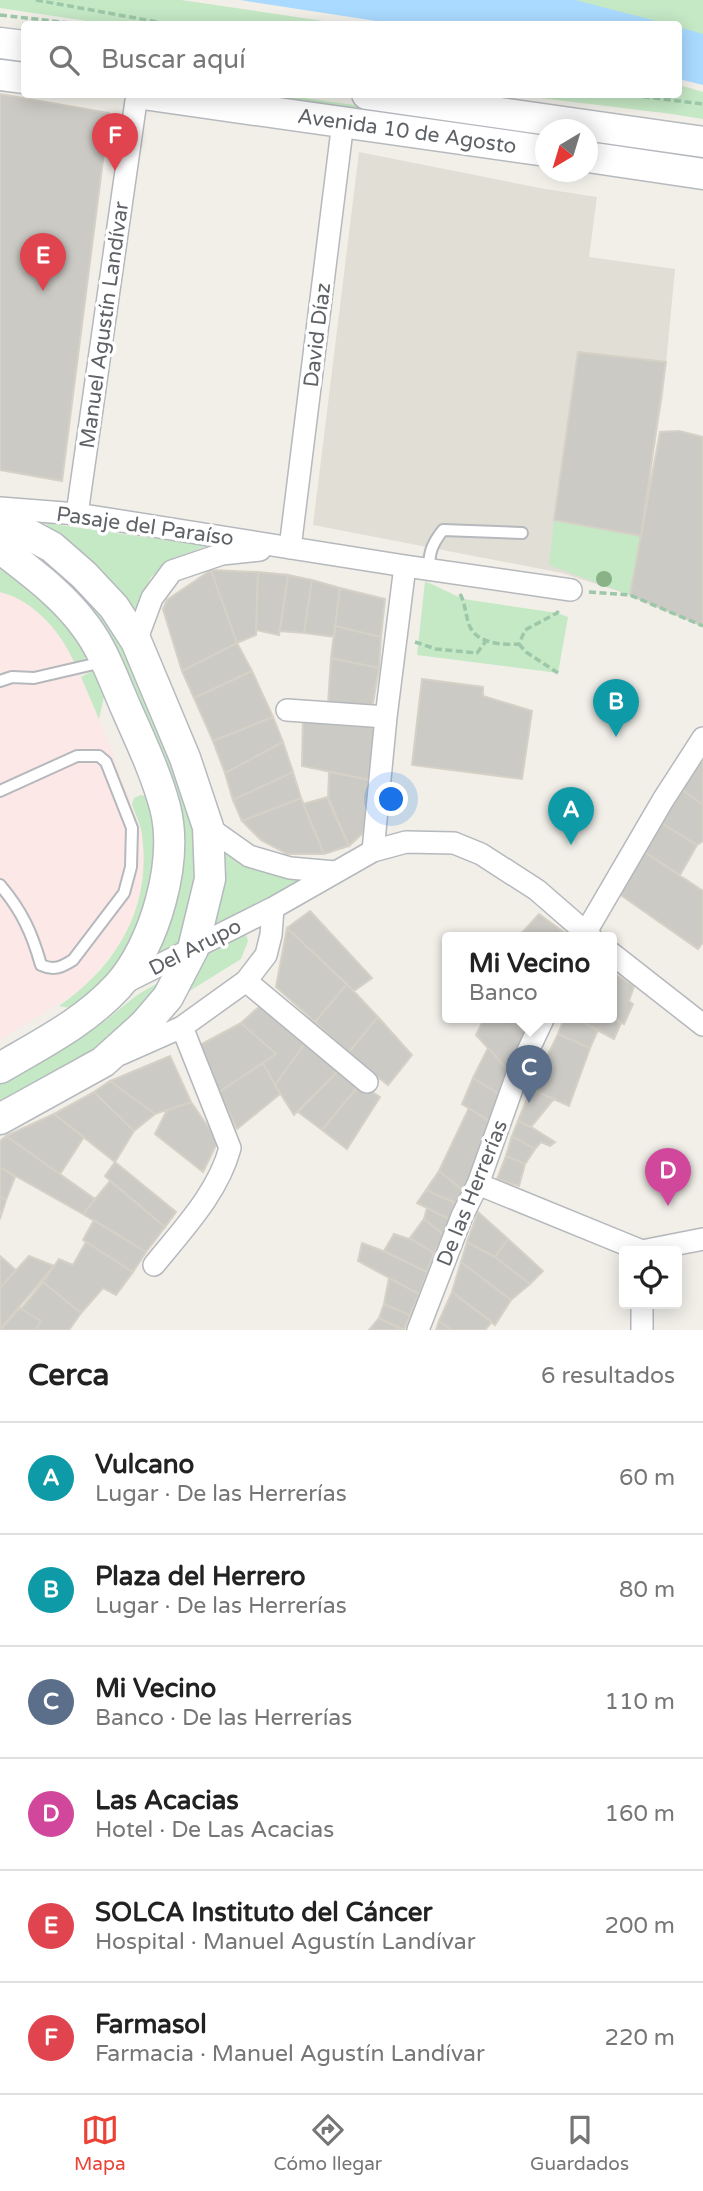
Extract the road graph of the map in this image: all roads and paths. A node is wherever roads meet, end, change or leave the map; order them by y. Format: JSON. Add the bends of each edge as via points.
{"nodes":[{"id":1,"x":36,"y":0,"type":"edge"},
{"id":2,"x":0,"y":15,"type":"edge"},
{"id":3,"x":53,"y":21,"type":"edge"},
{"id":4,"x":152,"y":21,"type":"edge"},
{"id":5,"x":0,"y":43,"type":"edge"},
{"id":6,"x":21,"y":46,"type":"edge"},
{"id":7,"x":0,"y":75,"type":"edge"},
{"id":8,"x":21,"y":78,"type":"edge"},
{"id":9,"x":136,"y":98,"type":"edge"},
{"id":10,"x":172,"y":98,"type":"edge"},
{"id":11,"x":396,"y":98,"type":"edge"},
{"id":12,"x":654,"y":98,"type":"edge"},
{"id":13,"x":703,"y":104,"type":"edge"},
{"id":14,"x":343,"y":122,"type":"junction"},
{"id":15,"x":703,"y":142,"type":"edge"},
{"id":16,"x":535,"y":150,"type":"edge"},
{"id":17,"x":598,"y":159,"type":"edge"},
{"id":18,"x":703,"y":174,"type":"edge"},
{"id":19,"x":0,"y":508,"type":"edge"},
{"id":20,"x":77,"y":514,"type":"junction"},
{"id":21,"x":0,"y":519,"type":"edge"},
{"id":22,"x":522,"y":533,"type":"dead end"},
{"id":23,"x":0,"y":548,"type":"edge"},
{"id":24,"x":290,"y":548,"type":"junction"},
{"id":25,"x":405,"y":566,"type":"junction"},
{"id":26,"x":438,"y":571,"type":"junction"},
{"id":27,"x":571,"y":590,"type":"junction"},
{"id":28,"x":703,"y":626,"type":"edge"},
{"id":29,"x":396,"y":636,"type":"junction"},
{"id":30,"x":136,"y":640,"type":"junction"},
{"id":31,"x":486,"y":641,"type":"junction"},
{"id":32,"x":520,"y":644,"type":"junction"},
{"id":33,"x":105,"y":661,"type":"junction"},
{"id":34,"x":558,"y":673,"type":"dead end"},
{"id":35,"x":0,"y":681,"type":"edge"},
{"id":36,"x":287,"y":710,"type":"dead end"},
{"id":37,"x":386,"y":717,"type":"junction"},
{"id":38,"x":703,"y":738,"type":"edge"},
{"id":39,"x":0,"y":792,"type":"edge"},
{"id":40,"x":208,"y":827,"type":"junction"},
{"id":41,"x":373,"y":850,"type":"junction"},
{"id":42,"x":335,"y":872,"type":"junction"},
{"id":43,"x":0,"y":885,"type":"edge"},
{"id":44,"x":273,"y":908,"type":"junction"},
{"id":45,"x":583,"y":932,"type":"edge"},
{"id":46,"x":588,"y":932,"type":"edge"},
{"id":47,"x":193,"y":950,"type":"junction"},
{"id":48,"x":617,"y":958,"type":"edge"},
{"id":49,"x":246,"y":981,"type":"junction"},
{"id":50,"x":117,"y":986,"type":"junction"},
{"id":51,"x":541,"y":1023,"type":"edge"},
{"id":52,"x":703,"y":1025,"type":"edge"},
{"id":53,"x":182,"y":1027,"type":"junction"},
{"id":54,"x":103,"y":1062,"type":"junction"},
{"id":55,"x":0,"y":1068,"type":"edge"},
{"id":56,"x":367,"y":1082,"type":"dead end"},
{"id":57,"x":0,"y":1119,"type":"edge"},
{"id":58,"x":478,"y":1184,"type":"junction"},
{"id":59,"x":703,"y":1239,"type":"edge"},
{"id":60,"x":630,"y":1246,"type":"edge"},
{"id":61,"x":667,"y":1246,"type":"edge"},
{"id":62,"x":155,"y":1265,"type":"dead end"},
{"id":63,"x":642,"y":1309,"type":"edge"},
{"id":64,"x":418,"y":1330,"type":"edge"},
{"id":65,"x":642,"y":1330,"type":"edge"}],
"edges":[{"from":1,"to":4,"type":"path"},
{"from":2,"to":3,"type":"path"},
{"from":5,"to":6,"type":"main road"},
{"from":7,"to":8,"type":"main road"},
{"from":9,"to":20,"type":"street","name":"Manuel Agustín Landívar"},
{"from":10,"to":14,"type":"main road","name":"Avenida 10 de Agosto"},
{"from":11,"to":15,"type":"main road","name":"Avenida 10 de Agosto"},
{"from":12,"to":13,"type":"path"},
{"from":14,"to":16,"type":"main road","name":"Avenida 10 de Agosto"},
{"from":14,"to":24,"type":"street","name":"David Díaz"},
{"from":17,"to":18,"type":"main road"},
{"from":19,"to":20,"type":"street","name":"Pasaje del Paraíso"},
{"from":20,"to":24,"type":"street","name":"Pasaje del Paraíso"},
{"from":21,"to":30,"type":"main road","via":[[52,547],[84,575]]},
{"from":22,"to":26,"type":"lane","via":[[443,530],[429,556]]},
{"from":23,"to":33,"type":"main road","via":[[58,595],[87,628]]},
{"from":24,"to":25,"type":"street","name":"Pasaje del Paraíso"},
{"from":24,"to":30,"type":"street","name":"Pasaje del Paraíso","via":[[222,554],[172,571],[152,598]]},
{"from":25,"to":26,"type":"street","name":"Pasaje del Paraíso"},
{"from":25,"to":29,"type":"street"},
{"from":26,"to":27,"type":"street","name":"Pasaje del Paraíso"},
{"from":26,"to":31,"type":"path","via":[[463,599],[471,629]]},
{"from":27,"to":28,"type":"path","via":[[629,595]]},
{"from":27,"to":32,"type":"path","via":[[557,613],[526,630]]},
{"from":29,"to":31,"type":"path","via":[[436,649],[477,653]]},
{"from":29,"to":37,"type":"street"},
{"from":30,"to":40,"type":"main road"},
{"from":31,"to":32,"type":"path"},
{"from":32,"to":34,"type":"path"},
{"from":33,"to":35,"type":"lane"},
{"from":33,"to":50,"type":"main road","via":[[166,809],[168,845],[165,890],[158,911],[132,967]]},
{"from":36,"to":37,"type":"street"},
{"from":37,"to":41,"type":"street"},
{"from":38,"to":46,"type":"street"},
{"from":39,"to":43,"type":"lane","via":[[77,756],[99,756],[106,762],[132,828],[131,867],[124,893],[63,967],[41,965],[33,934]]},
{"from":40,"to":42,"type":"street","via":[[249,856],[290,868]]},
{"from":40,"to":47,"type":"main road","via":[[210,879]]},
{"from":41,"to":42,"type":"street","name":"Del Arupo"},
{"from":41,"to":45,"type":"street","name":"Del Arupo","via":[[406,842],[454,843],[481,854],[537,890]]},
{"from":42,"to":44,"type":"street","name":"Del Arupo"},
{"from":44,"to":47,"type":"street","name":"Del Arupo"},
{"from":44,"to":49,"type":"street","name":"Del Arupo","via":[[266,955]]},
{"from":47,"to":50,"type":"street","name":"Del Arupo"},
{"from":47,"to":54,"type":"main road","via":[[168,997],[144,1026]]},
{"from":48,"to":52,"type":"street"},
{"from":49,"to":53,"type":"street","name":"Del Arupo"},
{"from":49,"to":56,"type":"street"},
{"from":50,"to":55,"type":"main road","via":[[75,1024]]},
{"from":51,"to":58,"type":"street","name":"De las Herrerías","via":[[518,1072]]},
{"from":53,"to":54,"type":"street","name":"Del Arupo"},
{"from":53,"to":62,"type":"street","via":[[230,1148],[216,1184]]},
{"from":54,"to":57,"type":"main road"},
{"from":58,"to":60,"type":"street"},
{"from":58,"to":64,"type":"street","name":"De las Herrerías"},
{"from":59,"to":61,"type":"street"},
{"from":63,"to":65,"type":"street"}]}
